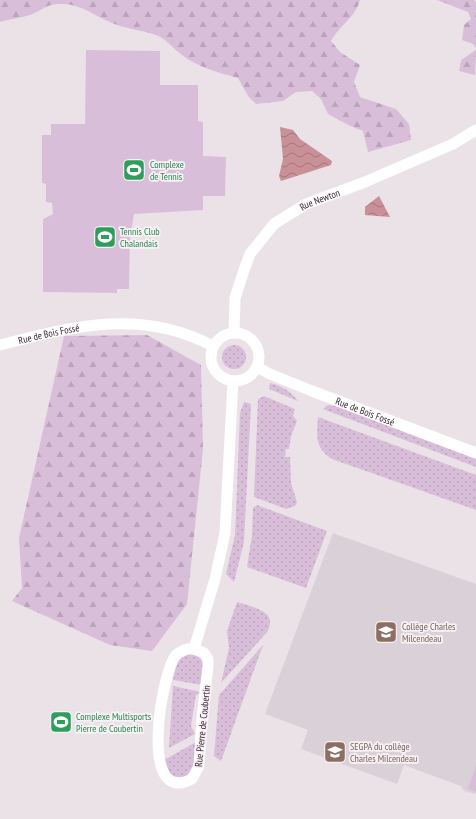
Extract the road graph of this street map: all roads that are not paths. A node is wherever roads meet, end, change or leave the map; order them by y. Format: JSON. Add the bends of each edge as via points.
{"nodes":[{"id":1,"x":476,"y":130,"type":"edge"},
{"id":2,"x":234,"y":333,"type":"junction"},
{"id":3,"x":0,"y":345,"type":"edge"},
{"id":4,"x":213,"y":346,"type":"junction"},
{"id":5,"x":257,"y":367,"type":"junction"},
{"id":6,"x":233,"y":381,"type":"junction"},
{"id":7,"x":476,"y":453,"type":"edge"},
{"id":8,"x":194,"y":649,"type":"junction"}],
"edges":[{"from":1,"to":2,"type":"street","name":"Rue Newton","via":[[453,144],[373,179],[306,204],[274,224],[250,254],[244,270],[235,298]]},
{"from":2,"to":4,"type":"street","via":[[219,339]]},
{"from":2,"to":5,"type":"street","via":[[252,340],[259,357]]},
{"from":3,"to":4,"type":"street","name":"Rue de Bois Fossé","via":[[74,327],[116,324],[156,327]]},
{"from":4,"to":6,"type":"street","via":[[212,364],[216,372]]},
{"from":5,"to":6,"type":"street","via":[[243,380]]},
{"from":5,"to":7,"type":"street","name":"Rue de Bois Fossé","via":[[312,391]]},
{"from":6,"to":8,"type":"street","via":[[225,533],[219,565]]},
{"from":8,"to":8,"type":"street","name":"Rue Pierre de Coubertin","via":[[180,652],[172,661],[160,715],[159,757],[162,772],[169,780],[180,783],[192,779],[199,766],[208,659],[204,653]]}]}
